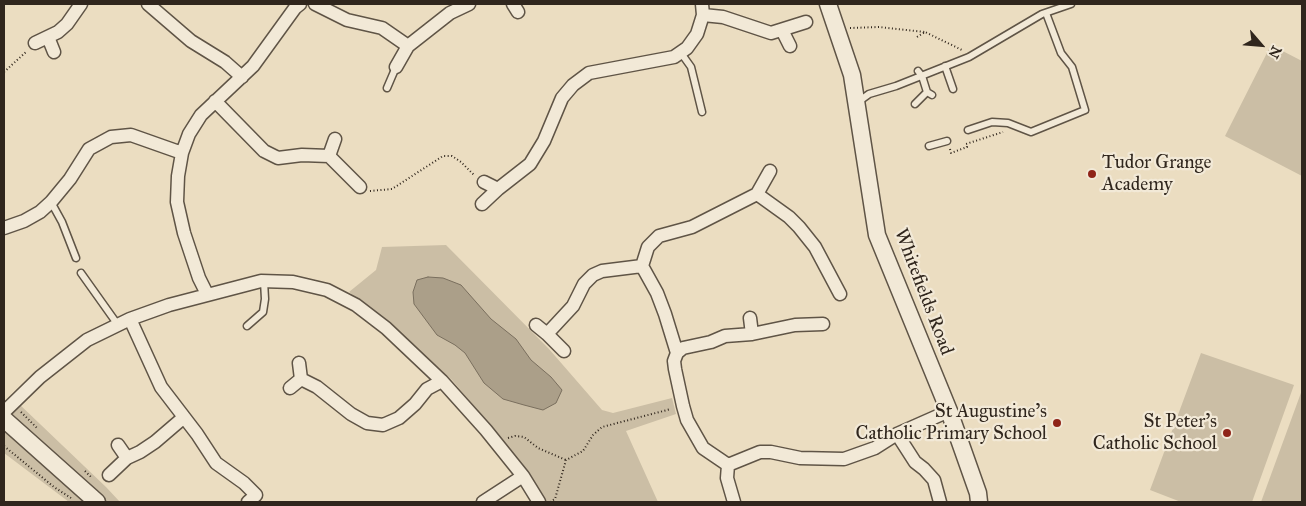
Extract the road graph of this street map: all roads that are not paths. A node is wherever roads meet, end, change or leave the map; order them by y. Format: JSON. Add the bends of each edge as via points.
{"nodes":[{"id":1,"x":81,"y":4,"type":"edge"},
{"id":2,"x":148,"y":4,"type":"edge"},
{"id":3,"x":300,"y":4,"type":"edge"},
{"id":4,"x":314,"y":4,"type":"edge"},
{"id":5,"x":469,"y":4,"type":"edge"},
{"id":6,"x":828,"y":4,"type":"edge"},
{"id":7,"x":1071,"y":4,"type":"edge"},
{"id":8,"x":702,"y":10,"type":"edge"},
{"id":9,"x":1046,"y":13,"type":"junction"},
{"id":10,"x":806,"y":22,"type":"dead end"},
{"id":11,"x":782,"y":30,"type":"junction"},
{"id":12,"x":48,"y":36,"type":"junction"},
{"id":13,"x":35,"y":43,"type":"road end"},
{"id":14,"x":408,"y":46,"type":"junction"},
{"id":15,"x":790,"y":46,"type":"dead end"},
{"id":16,"x":54,"y":52,"type":"dead end"},
{"id":17,"x":681,"y":53,"type":"junction"},
{"id":18,"x":945,"y":66,"type":"junction"},
{"id":19,"x":396,"y":67,"type":"joint"},
{"id":20,"x":920,"y":73,"type":"junction"},
{"id":21,"x":242,"y":77,"type":"junction"},
{"id":22,"x":387,"y":88,"type":"dead end"},
{"id":23,"x":953,"y":88,"type":"dead end"},
{"id":24,"x":215,"y":101,"type":"junction"},
{"id":25,"x":856,"y":103,"type":"junction"},
{"id":26,"x":915,"y":104,"type":"dead end"},
{"id":27,"x":702,"y":112,"type":"dead end"},
{"id":28,"x":968,"y":130,"type":"dead end"},
{"id":29,"x":335,"y":139,"type":"dead end"},
{"id":30,"x":947,"y":140,"type":"road end"},
{"id":31,"x":929,"y":146,"type":"dead end"},
{"id":32,"x":182,"y":153,"type":"junction"},
{"id":33,"x":328,"y":156,"type":"junction"},
{"id":34,"x":770,"y":171,"type":"dead end"},
{"id":35,"x":484,"y":182,"type":"road end"},
{"id":36,"x":360,"y":188,"type":"road end"},
{"id":37,"x":498,"y":189,"type":"junction"},
{"id":38,"x":757,"y":194,"type":"junction"},
{"id":39,"x":51,"y":202,"type":"junction"},
{"id":40,"x":482,"y":204,"type":"dead end"},
{"id":41,"x":4,"y":228,"type":"edge"},
{"id":42,"x":76,"y":258,"type":"dead end"},
{"id":43,"x":642,"y":266,"type":"junction"},
{"id":44,"x":81,"y":273,"type":"dead end"},
{"id":45,"x":264,"y":281,"type":"junction"},
{"id":46,"x":207,"y":294,"type":"junction"},
{"id":47,"x":840,"y":294,"type":"dead end"},
{"id":48,"x":750,"y":318,"type":"dead end"},
{"id":49,"x":130,"y":319,"type":"junction"},
{"id":50,"x":823,"y":324,"type":"dead end"},
{"id":51,"x":118,"y":325,"type":"junction"},
{"id":52,"x":536,"y":325,"type":"dead end"},
{"id":53,"x":248,"y":326,"type":"dead end"},
{"id":54,"x":546,"y":334,"type":"junction"},
{"id":55,"x":752,"y":334,"type":"junction"},
{"id":56,"x":564,"y":351,"type":"dead end"},
{"id":57,"x":677,"y":352,"type":"junction"},
{"id":58,"x":299,"y":363,"type":"dead end"},
{"id":59,"x":301,"y":379,"type":"junction"},
{"id":60,"x":442,"y":381,"type":"junction"},
{"id":61,"x":290,"y":388,"type":"dead end"},
{"id":62,"x":949,"y":411,"type":"junction"},
{"id":63,"x":4,"y":412,"type":"edge"},
{"id":64,"x":183,"y":418,"type":"junction"},
{"id":65,"x":4,"y":419,"type":"edge"},
{"id":66,"x":897,"y":434,"type":"junction"},
{"id":67,"x":118,"y":445,"type":"dead end"},
{"id":68,"x":128,"y":458,"type":"junction"},
{"id":69,"x":728,"y":464,"type":"junction"},
{"id":70,"x":109,"y":475,"type":"dead end"},
{"id":71,"x":522,"y":476,"type":"junction"},
{"id":72,"x":256,"y":500,"type":"edge"},
{"id":73,"x":97,"y":502,"type":"edge"},
{"id":74,"x":483,"y":502,"type":"edge"},
{"id":75,"x":539,"y":502,"type":"edge"},
{"id":76,"x":734,"y":502,"type":"edge"},
{"id":77,"x":940,"y":502,"type":"edge"},
{"id":78,"x":979,"y":502,"type":"edge"}],
"edges":[{"from":1,"to":12,"type":"street","via":[[67,24]]},
{"from":2,"to":21,"type":"street","via":[[191,41]]},
{"from":3,"to":21,"type":"street"},
{"from":4,"to":14,"type":"street","via":[[348,20],[382,28]]},
{"from":5,"to":14,"type":"street","via":[[450,13]]},
{"from":6,"to":25,"type":"street","name":"Whitefields Road","via":[[852,75]]},
{"from":7,"to":9,"type":"lane"},
{"from":8,"to":11,"type":"street","via":[[771,33]]},
{"from":8,"to":17,"type":"street","via":[[697,34]]},
{"from":9,"to":18,"type":"lane","via":[[969,57]]},
{"from":9,"to":28,"type":"lane","via":[[1061,53],[1072,67],[1085,110],[1031,132],[1008,123],[992,122]]},
{"from":10,"to":11,"type":"street"},
{"from":11,"to":15,"type":"street"},
{"from":12,"to":13,"type":"street"},
{"from":12,"to":16,"type":"street"},
{"from":14,"to":19,"type":"street"},
{"from":17,"to":27,"type":"lane","via":[[691,67]]},
{"from":17,"to":37,"type":"street","via":[[589,73],[562,98],[544,141],[530,164]]},
{"from":18,"to":20,"type":"lane"},
{"from":18,"to":23,"type":"lane"},
{"from":19,"to":22,"type":"lane"},
{"from":20,"to":25,"type":"lane","via":[[896,86],[869,94]]},
{"from":20,"to":26,"type":"lane","via":[[930,94]]},
{"from":21,"to":24,"type":"street"},
{"from":24,"to":32,"type":"street","via":[[201,115]]},
{"from":24,"to":33,"type":"street","via":[[264,151],[278,158]]},
{"from":25,"to":62,"type":"street","name":"Whitefields Road","via":[[878,235]]},
{"from":29,"to":33,"type":"street"},
{"from":30,"to":31,"type":"lane"},
{"from":32,"to":39,"type":"street","via":[[131,135],[110,136],[89,149]]},
{"from":32,"to":46,"type":"street","via":[[177,202],[184,233]]},
{"from":33,"to":36,"type":"street"},
{"from":34,"to":38,"type":"street"},
{"from":35,"to":37,"type":"street"},
{"from":37,"to":40,"type":"street"},
{"from":38,"to":43,"type":"street","via":[[692,227],[659,236],[648,247]]},
{"from":38,"to":47,"type":"street","via":[[790,217],[815,247]]},
{"from":39,"to":41,"type":"street","via":[[24,221]]},
{"from":39,"to":42,"type":"lane"},
{"from":43,"to":54,"type":"street","via":[[593,275],[584,284],[573,306]]},
{"from":43,"to":57,"type":"street","via":[[657,293]]},
{"from":44,"to":51,"type":"lane"},
{"from":45,"to":46,"type":"street"},
{"from":45,"to":53,"type":"lane","via":[[262,312]]},
{"from":45,"to":60,"type":"street","via":[[293,282],[326,290],[356,305],[386,328]]},
{"from":46,"to":49,"type":"street"},
{"from":48,"to":55,"type":"street"},
{"from":49,"to":51,"type":"street"},
{"from":49,"to":64,"type":"street","via":[[161,387]]},
{"from":50,"to":55,"type":"street","via":[[795,325]]},
{"from":51,"to":63,"type":"street","via":[[88,340],[40,377]]},
{"from":52,"to":54,"type":"street"},
{"from":54,"to":56,"type":"street"},
{"from":55,"to":57,"type":"street","via":[[725,336]]},
{"from":57,"to":69,"type":"street","via":[[675,369],[688,420],[702,448]]},
{"from":58,"to":59,"type":"street"},
{"from":59,"to":60,"type":"street","via":[[367,424],[382,425],[400,418],[427,389]]},
{"from":59,"to":61,"type":"street"},
{"from":60,"to":71,"type":"street"},
{"from":62,"to":66,"type":"street"},
{"from":62,"to":78,"type":"street","name":"Whitefields Road"},
{"from":64,"to":68,"type":"street","via":[[155,442]]},
{"from":64,"to":72,"type":"street","via":[[216,463],[244,483]]},
{"from":65,"to":73,"type":"street"},
{"from":66,"to":69,"type":"street","via":[[875,448],[844,459],[800,458],[760,452]]},
{"from":66,"to":77,"type":"street","via":[[915,462],[934,480]]},
{"from":67,"to":68,"type":"street"},
{"from":68,"to":70,"type":"street"},
{"from":69,"to":76,"type":"street","via":[[727,478]]},
{"from":71,"to":74,"type":"street"},
{"from":71,"to":75,"type":"street"}]}
